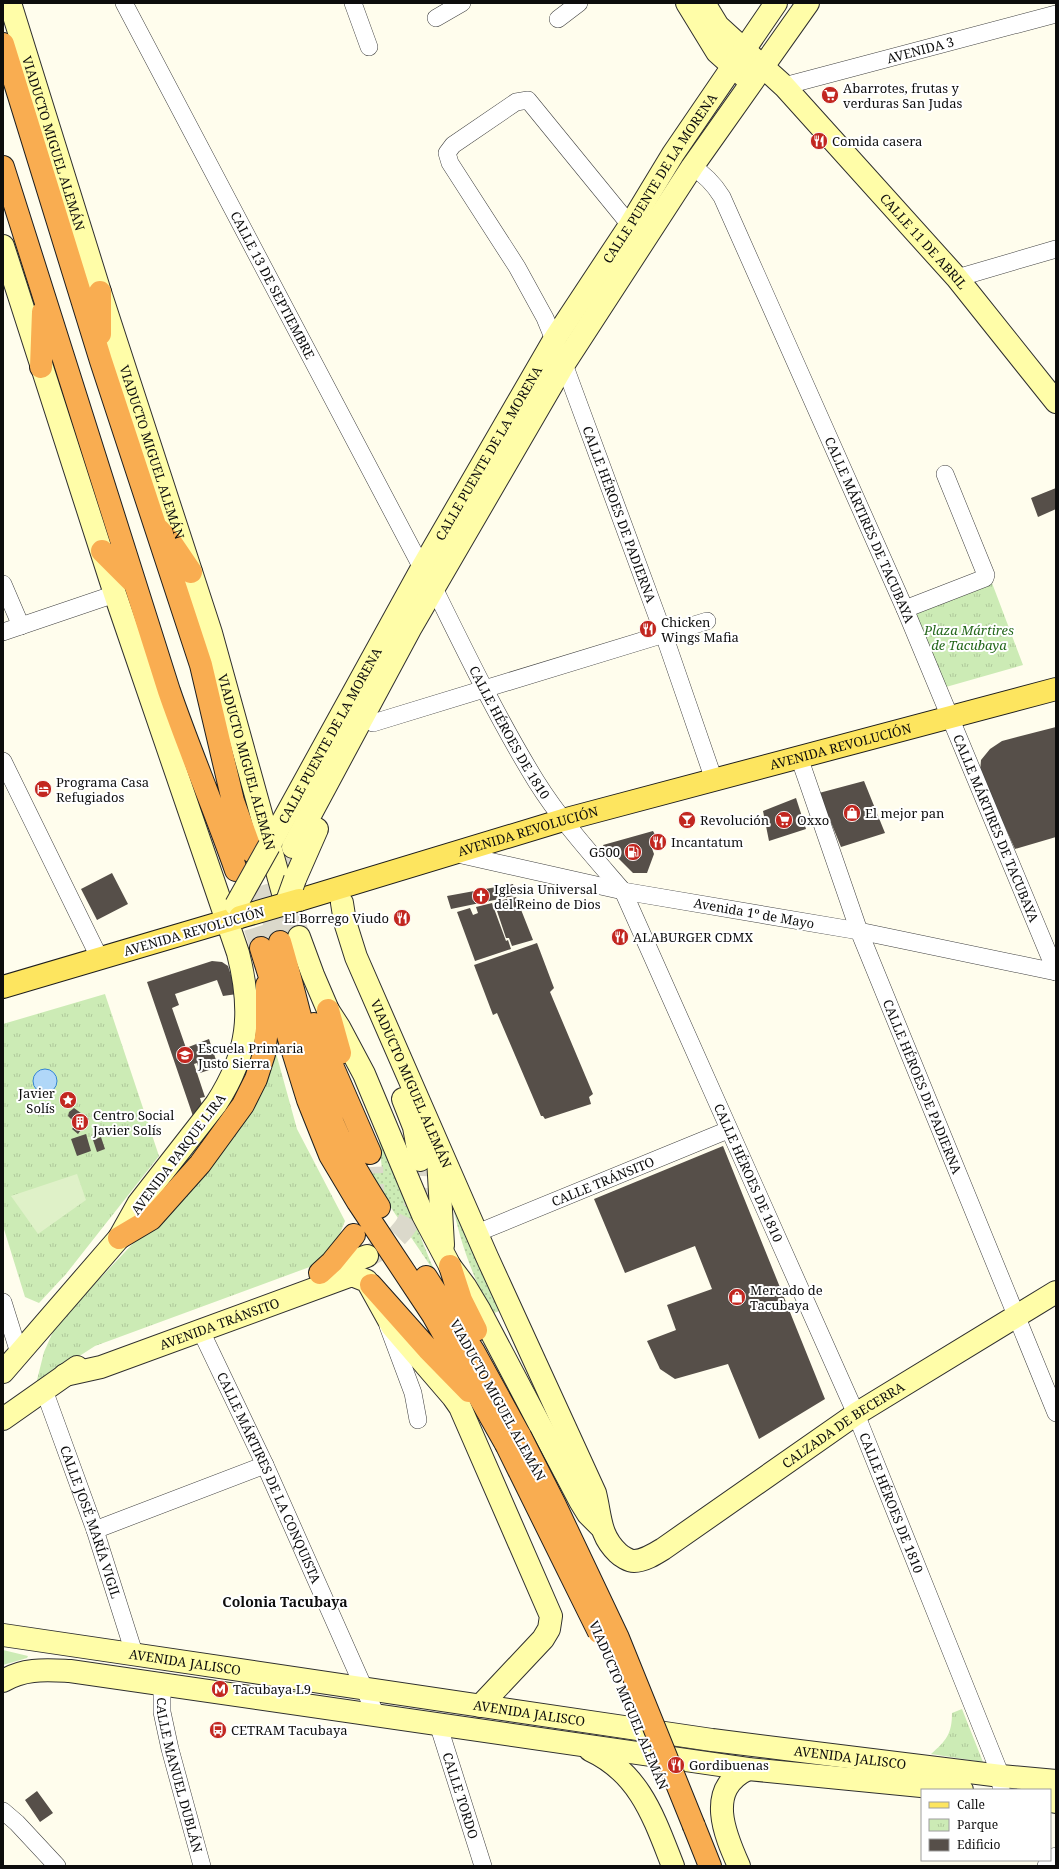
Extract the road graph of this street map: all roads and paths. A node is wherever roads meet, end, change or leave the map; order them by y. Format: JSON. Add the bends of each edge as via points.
{"nodes":[{"id":1,"x":10,"y":3,"type":"edge"},
{"id":2,"x":124,"y":3,"type":"edge"},
{"id":3,"x":353,"y":3,"type":"edge"},
{"id":4,"x":462,"y":3,"type":"edge"},
{"id":5,"x":578,"y":3,"type":"edge"},
{"id":6,"x":687,"y":3,"type":"edge"},
{"id":7,"x":704,"y":3,"type":"edge"},
{"id":8,"x":776,"y":3,"type":"edge"},
{"id":9,"x":808,"y":3,"type":"edge"},
{"id":10,"x":1056,"y":14,"type":"edge"},
{"id":11,"x":436,"y":18,"type":"dead end"},
{"id":12,"x":558,"y":20,"type":"dead end"},
{"id":13,"x":3,"y":44,"type":"edge"},
{"id":14,"x":369,"y":47,"type":"dead end"},
{"id":15,"x":739,"y":60,"type":"junction"},
{"id":16,"x":757,"y":75,"type":"junction"},
{"id":17,"x":784,"y":86,"type":"junction"},
{"id":18,"x":3,"y":167,"type":"edge"},
{"id":19,"x":692,"y":167,"type":"junction"},
{"id":20,"x":630,"y":225,"type":"junction"},
{"id":21,"x":3,"y":246,"type":"edge"},
{"id":22,"x":1056,"y":249,"type":"edge"},
{"id":23,"x":957,"y":278,"type":"junction"},
{"id":24,"x":100,"y":292,"type":"junction"},
{"id":25,"x":44,"y":296,"type":"junction"},
{"id":26,"x":554,"y":340,"type":"junction"},
{"id":27,"x":101,"y":361,"type":"junction"},
{"id":28,"x":564,"y":364,"type":"junction"},
{"id":29,"x":41,"y":367,"type":"junction"},
{"id":30,"x":1056,"y":402,"type":"edge"},
{"id":31,"x":945,"y":474,"type":"dead end"},
{"id":32,"x":154,"y":526,"type":"junction"},
{"id":33,"x":102,"y":551,"type":"junction"},
{"id":34,"x":422,"y":568,"type":"junction"},
{"id":35,"x":191,"y":572,"type":"junction"},
{"id":36,"x":3,"y":584,"type":"edge"},
{"id":37,"x":136,"y":585,"type":"junction"},
{"id":38,"x":434,"y":588,"type":"junction"},
{"id":39,"x":115,"y":594,"type":"junction"},
{"id":40,"x":905,"y":608,"type":"junction"},
{"id":41,"x":707,"y":621,"type":"dead end"},
{"id":42,"x":22,"y":626,"type":"junction"},
{"id":43,"x":410,"y":629,"type":"junction"},
{"id":44,"x":3,"y":632,"type":"edge"},
{"id":45,"x":664,"y":635,"type":"junction"},
{"id":46,"x":483,"y":688,"type":"junction"},
{"id":47,"x":1056,"y":689,"type":"edge"},
{"id":48,"x":951,"y":717,"type":"junction"},
{"id":49,"x":373,"y":723,"type":"junction"},
{"id":50,"x":799,"y":757,"type":"junction"},
{"id":51,"x":3,"y":761,"type":"edge"},
{"id":52,"x":714,"y":780,"type":"junction"},
{"id":53,"x":563,"y":820,"type":"junction"},
{"id":54,"x":271,"y":844,"type":"junction"},
{"id":55,"x":453,"y":853,"type":"junction"},
{"id":56,"x":236,"y":870,"type":"tunnel mouth"},
{"id":57,"x":623,"y":891,"type":"junction"},
{"id":58,"x":293,"y":894,"type":"junction"},
{"id":59,"x":346,"y":894,"type":"junction"},
{"id":60,"x":235,"y":915,"type":"junction"},
{"id":61,"x":859,"y":931,"type":"junction"},
{"id":62,"x":278,"y":950,"type":"junction"},
{"id":63,"x":100,"y":959,"type":"junction"},
{"id":64,"x":1056,"y":972,"type":"edge"},
{"id":65,"x":3,"y":987,"type":"edge"},
{"id":66,"x":328,"y":1010,"type":"junction"},
{"id":67,"x":728,"y":1130,"type":"junction"},
{"id":68,"x":437,"y":1143,"type":"junction"},
{"id":69,"x":420,"y":1160,"type":"tunnel mouth"},
{"id":70,"x":477,"y":1233,"type":"junction"},
{"id":71,"x":354,"y":1235,"type":"dead end"},
{"id":72,"x":119,"y":1238,"type":"junction"},
{"id":73,"x":367,"y":1256,"type":"tunnel mouth"},
{"id":74,"x":447,"y":1260,"type":"junction"},
{"id":75,"x":320,"y":1273,"type":"junction"},
{"id":76,"x":370,"y":1285,"type":"junction"},
{"id":77,"x":1056,"y":1292,"type":"edge"},
{"id":78,"x":3,"y":1302,"type":"edge"},
{"id":79,"x":380,"y":1305,"type":"junction"},
{"id":80,"x":1018,"y":1316,"type":"junction"},
{"id":81,"x":200,"y":1329,"type":"junction"},
{"id":82,"x":19,"y":1353,"type":"junction"},
{"id":83,"x":3,"y":1372,"type":"edge"},
{"id":84,"x":65,"y":1375,"type":"junction"},
{"id":85,"x":44,"y":1390,"type":"junction"},
{"id":86,"x":483,"y":1403,"type":"junction"},
{"id":87,"x":1056,"y":1412,"type":"edge"},
{"id":88,"x":856,"y":1414,"type":"junction"},
{"id":89,"x":509,"y":1415,"type":"junction"},
{"id":90,"x":3,"y":1419,"type":"edge"},
{"id":91,"x":418,"y":1420,"type":"dead end"},
{"id":92,"x":513,"y":1440,"type":"junction"},
{"id":93,"x":265,"y":1465,"type":"junction"},
{"id":94,"x":600,"y":1526,"type":"junction"},
{"id":95,"x":95,"y":1530,"type":"junction"},
{"id":96,"x":634,"y":1561,"type":"joint"},
{"id":97,"x":3,"y":1635,"type":"edge"},
{"id":98,"x":135,"y":1656,"type":"junction"},
{"id":99,"x":3,"y":1682,"type":"edge"},
{"id":100,"x":162,"y":1684,"type":"junction"},
{"id":101,"x":364,"y":1689,"type":"junction"},
{"id":102,"x":480,"y":1706,"type":"junction"},
{"id":103,"x":376,"y":1715,"type":"junction"},
{"id":104,"x":438,"y":1724,"type":"junction"},
{"id":105,"x":581,"y":1746,"type":"junction"},
{"id":106,"x":748,"y":1769,"type":"junction"},
{"id":107,"x":1056,"y":1781,"type":"edge"},
{"id":108,"x":1001,"y":1783,"type":"edge"},
{"id":109,"x":952,"y":1789,"type":"edge"},
{"id":110,"x":3,"y":1811,"type":"edge"},
{"id":111,"x":687,"y":1828,"type":"junction"},
{"id":112,"x":1056,"y":1856,"type":"edge"},
{"id":113,"x":57,"y":1866,"type":"edge"},
{"id":114,"x":202,"y":1866,"type":"edge"},
{"id":115,"x":483,"y":1866,"type":"edge"},
{"id":116,"x":673,"y":1866,"type":"edge"},
{"id":117,"x":695,"y":1866,"type":"edge"},
{"id":118,"x":710,"y":1866,"type":"edge"},
{"id":119,"x":739,"y":1866,"type":"edge"},
{"id":120,"x":1046,"y":1866,"type":"edge"}],
"edges":[{"from":1,"to":24,"type":"main road","name":"VIADUCTO MIGUEL ALEMÁN"},
{"from":2,"to":34,"type":"street","name":"CALLE 13 DE SEPTIEMBRE"},
{"from":3,"to":14,"type":"street"},
{"from":4,"to":11,"type":"street"},
{"from":5,"to":12,"type":"street"},
{"from":6,"to":15,"type":"main road","via":[[717,52]]},
{"from":7,"to":15,"type":"main road"},
{"from":8,"to":15,"type":"main road","name":"CALLE PUENTE DE LA MORENA"},
{"from":9,"to":16,"type":"main road","name":"CALLE PUENTE DE LA MORENA"},
{"from":10,"to":17,"type":"street","name":"AVENIDA 3"},
{"from":13,"to":27,"type":"highway","name":"VIADUCTO MIGUEL ALEMÁN"},
{"from":15,"to":16,"type":"main road"},
{"from":15,"to":20,"type":"main road","name":"CALLE PUENTE DE LA MORENA","via":[[673,154]]},
{"from":16,"to":17,"type":"main road"},
{"from":16,"to":19,"type":"main road","name":"CALLE PUENTE DE LA MORENA"},
{"from":17,"to":23,"type":"main road","name":"CALLE 11 DE ABRIL"},
{"from":18,"to":25,"type":"highway"},
{"from":19,"to":28,"type":"main road","name":"CALLE PUENTE DE LA MORENA"},
{"from":19,"to":40,"type":"street","name":"CALLE MÁRTIRES DE TACUBAYA","via":[[714,184],[722,197]]},
{"from":20,"to":26,"type":"main road","name":"CALLE PUENTE DE LA MORENA"},
{"from":20,"to":26,"type":"street","name":"CALLE HÉROES DE PADIERNA","via":[[528,100],[516,102],[453,145],[447,152],[450,162],[517,267]]},
{"from":21,"to":29,"type":"main road"},
{"from":22,"to":23,"type":"street"},
{"from":23,"to":30,"type":"main road","name":"CALLE 11 DE ABRIL"},
{"from":24,"to":27,"type":"highway"},
{"from":24,"to":35,"type":"main road","name":"VIADUCTO MIGUEL ALEMÁN"},
{"from":25,"to":29,"type":"highway"},
{"from":25,"to":37,"type":"highway"},
{"from":26,"to":28,"type":"street","name":"CALLE HÉROES DE PADIERNA"},
{"from":26,"to":34,"type":"main road","name":"CALLE PUENTE DE LA MORENA"},
{"from":27,"to":32,"type":"highway","name":"VIADUCTO MIGUEL ALEMÁN"},
{"from":28,"to":38,"type":"main road","name":"CALLE PUENTE DE LA MORENA"},
{"from":28,"to":45,"type":"street","name":"CALLE HÉROES DE PADIERNA"},
{"from":29,"to":33,"type":"main road"},
{"from":31,"to":40,"type":"street","via":[[986,575],[985,578]]},
{"from":32,"to":35,"type":"highway","via":[[172,544]]},
{"from":32,"to":54,"type":"highway","name":"VIADUCTO MIGUEL ALEMÁN","via":[[201,665],[233,801]]},
{"from":33,"to":37,"type":"highway"},
{"from":33,"to":39,"type":"main road"},
{"from":34,"to":54,"type":"main road","name":"CALLE PUENTE DE LA MORENA"},
{"from":35,"to":54,"type":"main road","name":"VIADUCTO MIGUEL ALEMÁN"},
{"from":36,"to":42,"type":"street"},
{"from":37,"to":56,"type":"highway","via":[[190,750]]},
{"from":38,"to":43,"type":"main road","name":"CALLE PUENTE DE LA MORENA"},
{"from":38,"to":46,"type":"street","name":"CALLE HÉROES DE 1810"},
{"from":39,"to":42,"type":"street"},
{"from":39,"to":60,"type":"main road"},
{"from":40,"to":48,"type":"street","name":"CALLE MÁRTIRES DE TACUBAYA"},
{"from":41,"to":45,"type":"street"},
{"from":42,"to":44,"type":"street"},
{"from":43,"to":49,"type":"main road","name":"CALLE PUENTE DE LA MORENA","via":[[406,658]]},
{"from":43,"to":54,"type":"main road","name":"CALLE PUENTE DE LA MORENA"},
{"from":45,"to":46,"type":"street"},
{"from":45,"to":52,"type":"street","name":"CALLE HÉROES DE PADIERNA"},
{"from":46,"to":49,"type":"street"},
{"from":46,"to":53,"type":"street","name":"CALLE HÉROES DE 1810","via":[[536,782]]},
{"from":47,"to":48,"type":"main road","name":"AVENIDA REVOLUCIÓN"},
{"from":48,"to":50,"type":"main road","name":"AVENIDA REVOLUCIÓN"},
{"from":48,"to":64,"type":"street","name":"CALLE MÁRTIRES DE TACUBAYA"},
{"from":49,"to":58,"type":"main road","name":"CALLE PUENTE DE LA MORENA","via":[[308,847]]},
{"from":50,"to":52,"type":"main road","name":"AVENIDA REVOLUCIÓN"},
{"from":50,"to":61,"type":"street","name":"CALLE HÉROES DE PADIERNA"},
{"from":51,"to":63,"type":"street"},
{"from":52,"to":53,"type":"main road","name":"AVENIDA REVOLUCIÓN"},
{"from":53,"to":55,"type":"main road","name":"AVENIDA REVOLUCIÓN"},
{"from":53,"to":57,"type":"street","name":"CALLE HÉROES DE 1810"},
{"from":54,"to":58,"type":"main road","name":"VIADUCTO MIGUEL ALEMÁN"},
{"from":54,"to":60,"type":"main road","name":"CALLE PUENTE DE LA MORENA","bridge":true},
{"from":55,"to":57,"type":"street","name":"Avenida 1º de Mayo"},
{"from":55,"to":59,"type":"main road","name":"AVENIDA REVOLUCIÓN"},
{"from":57,"to":61,"type":"street","name":"Avenida 1º de Mayo"},
{"from":57,"to":67,"type":"street","name":"CALLE HÉROES DE 1810"},
{"from":58,"to":59,"type":"main road","name":"AVENIDA REVOLUCIÓN"},
{"from":58,"to":60,"type":"main road","name":"AVENIDA REVOLUCIÓN","bridge":true},
{"from":59,"to":68,"type":"main road","name":"VIADUCTO MIGUEL ALEMÁN","via":[[345,922],[356,957]]},
{"from":59,"to":69,"type":"main road","via":[[336,924],[338,946],[401,1093],[414,1127]]},
{"from":60,"to":63,"type":"main road","name":"AVENIDA REVOLUCIÓN"},
{"from":60,"to":72,"type":"main road","name":"AVENIDA PARQUE LIRA","via":[[238,953],[246,990],[245,1032],[239,1063],[216,1104],[138,1204]]},
{"from":61,"to":64,"type":"street","name":"Avenida 1º de Mayo"},
{"from":61,"to":80,"type":"street","name":"CALLE HÉROES DE PADIERNA"},
{"from":62,"to":66,"type":"main road","via":[[313,976]]},
{"from":62,"to":66,"type":"highway","via":[[304,996],[371,1160],[358,1103]]},
{"from":62,"to":72,"type":"highway","via":[[266,1042],[250,1092],[216,1143],[151,1219]]},
{"from":62,"to":86,"type":"highway","name":"VIADUCTO MIGUEL ALEMÁN","via":[[308,1100],[330,1155],[433,1315]]},
{"from":62,"to":89,"type":"highway","name":"VIADUCTO MIGUEL ALEMÁN","via":[[329,1113],[342,1142],[366,1186],[450,1313]]},
{"from":63,"to":65,"type":"main road","name":"AVENIDA REVOLUCIÓN"},
{"from":66,"to":74,"type":"main road","name":"VIADUCTO MIGUEL ALEMÁN","via":[[364,1074],[423,1216]]},
{"from":67,"to":70,"type":"street","name":"CALLE TRÁNSITO"},
{"from":67,"to":88,"type":"street","name":"CALLE HÉROES DE 1810"},
{"from":68,"to":70,"type":"main road","name":"VIADUCTO MIGUEL ALEMÁN"},
{"from":68,"to":74,"type":"main road"},
{"from":70,"to":94,"type":"main road","name":"VIADUCTO MIGUEL ALEMÁN","via":[[595,1493]]},
{"from":71,"to":75,"type":"highway"},
{"from":72,"to":82,"type":"main road","name":"AVENIDA PARQUE LIRA"},
{"from":73,"to":75,"type":"main road"},
{"from":74,"to":89,"type":"highway","via":[[461,1300],[486,1350]]},
{"from":74,"to":94,"type":"main road","name":"VIADUCTO MIGUEL ALEMÁN","via":[[480,1311],[580,1501]]},
{"from":75,"to":84,"type":"main road","via":[[105,1350]]},
{"from":76,"to":79,"type":"main road"},
{"from":76,"to":81,"type":"main road","name":"AVENIDA TRÁNSITO","via":[[363,1278],[352,1275]]},
{"from":76,"to":86,"type":"highway","via":[[428,1349]]},
{"from":77,"to":80,"type":"main road","name":"CALZADA DE BECERRA"},
{"from":78,"to":82,"type":"street"},
{"from":79,"to":91,"type":"street","via":[[413,1392]]},
{"from":79,"to":102,"type":"main road","via":[[392,1326],[460,1407],[551,1616],[549,1629],[543,1639]]},
{"from":80,"to":87,"type":"street","name":"CALLE HÉROES DE PADIERNA"},
{"from":80,"to":88,"type":"main road","name":"CALZADA DE BECERRA"},
{"from":81,"to":84,"type":"main road","name":"AVENIDA TRÁNSITO","via":[[101,1366]]},
{"from":81,"to":93,"type":"street","name":"CALLE MÁRTIRES DE LA CONQUISTA"},
{"from":82,"to":83,"type":"main road","name":"AVENIDA PARQUE LIRA"},
{"from":84,"to":85,"type":"main road"},
{"from":85,"to":90,"type":"main road"},
{"from":85,"to":95,"type":"street","name":"CALLE JOSÉ MARÍA VIGIL"},
{"from":86,"to":92,"type":"highway","name":"VIADUCTO MIGUEL ALEMÁN"},
{"from":88,"to":96,"type":"main road","name":"CALZADA DE BECERRA","via":[[663,1549],[647,1558]]},
{"from":88,"to":108,"type":"street","name":"CALLE HÉROES DE 1810"},
{"from":89,"to":92,"type":"highway","name":"VIADUCTO MIGUEL ALEMÁN"},
{"from":92,"to":111,"type":"highway","name":"VIADUCTO MIGUEL ALEMÁN","bridge":true,"via":[[554,1503],[618,1638]]},
{"from":93,"to":95,"type":"street"},
{"from":93,"to":101,"type":"street","name":"CALLE MÁRTIRES DE LA CONQUISTA"},
{"from":94,"to":96,"type":"main road","name":"VIADUCTO MIGUEL ALEMÁN","via":[[609,1544],[620,1555]]},
{"from":95,"to":98,"type":"street","name":"CALLE JOSÉ MARÍA VIGIL"},
{"from":97,"to":98,"type":"main road","name":"AVENIDA JALISCO"},
{"from":98,"to":101,"type":"main road","name":"AVENIDA JALISCO"},
{"from":99,"to":100,"type":"main road","name":"AVENIDA JALISCO","via":[[17,1674],[41,1669]]},
{"from":100,"to":103,"type":"main road","name":"AVENIDA JALISCO"},
{"from":100,"to":114,"type":"street","name":"CALLE MANUEL DUBLÁN","via":[[162,1712],[170,1749]]},
{"from":101,"to":102,"type":"main road","name":"AVENIDA JALISCO"},
{"from":101,"to":103,"type":"street","name":"CALLE MÁRTIRES DE LA CONQUISTA"},
{"from":102,"to":108,"type":"main road","name":"AVENIDA JALISCO"},
{"from":103,"to":104,"type":"main road","name":"AVENIDA JALISCO"},
{"from":104,"to":105,"type":"main road","name":"AVENIDA JALISCO"},
{"from":104,"to":115,"type":"street","name":"CALLE TORDO"},
{"from":105,"to":106,"type":"main road","name":"AVENIDA JALISCO"},
{"from":105,"to":116,"type":"main road","name":"VIADUCTO MIGUEL ALEMÁN","via":[[612,1763],[635,1785],[653,1814]]},
{"from":106,"to":109,"type":"main road","name":"AVENIDA JALISCO"},
{"from":106,"to":119,"type":"main road","via":[[730,1782],[722,1808],[725,1836]]},
{"from":107,"to":108,"type":"main road","name":"AVENIDA JALISCO"},
{"from":110,"to":113,"type":"street"},
{"from":111,"to":117,"type":"highway","name":"VIADUCTO MIGUEL ALEMÁN"},
{"from":111,"to":118,"type":"highway","name":"VIADUCTO MIGUEL ALEMÁN"},
{"from":112,"to":120,"type":"street"}]}
